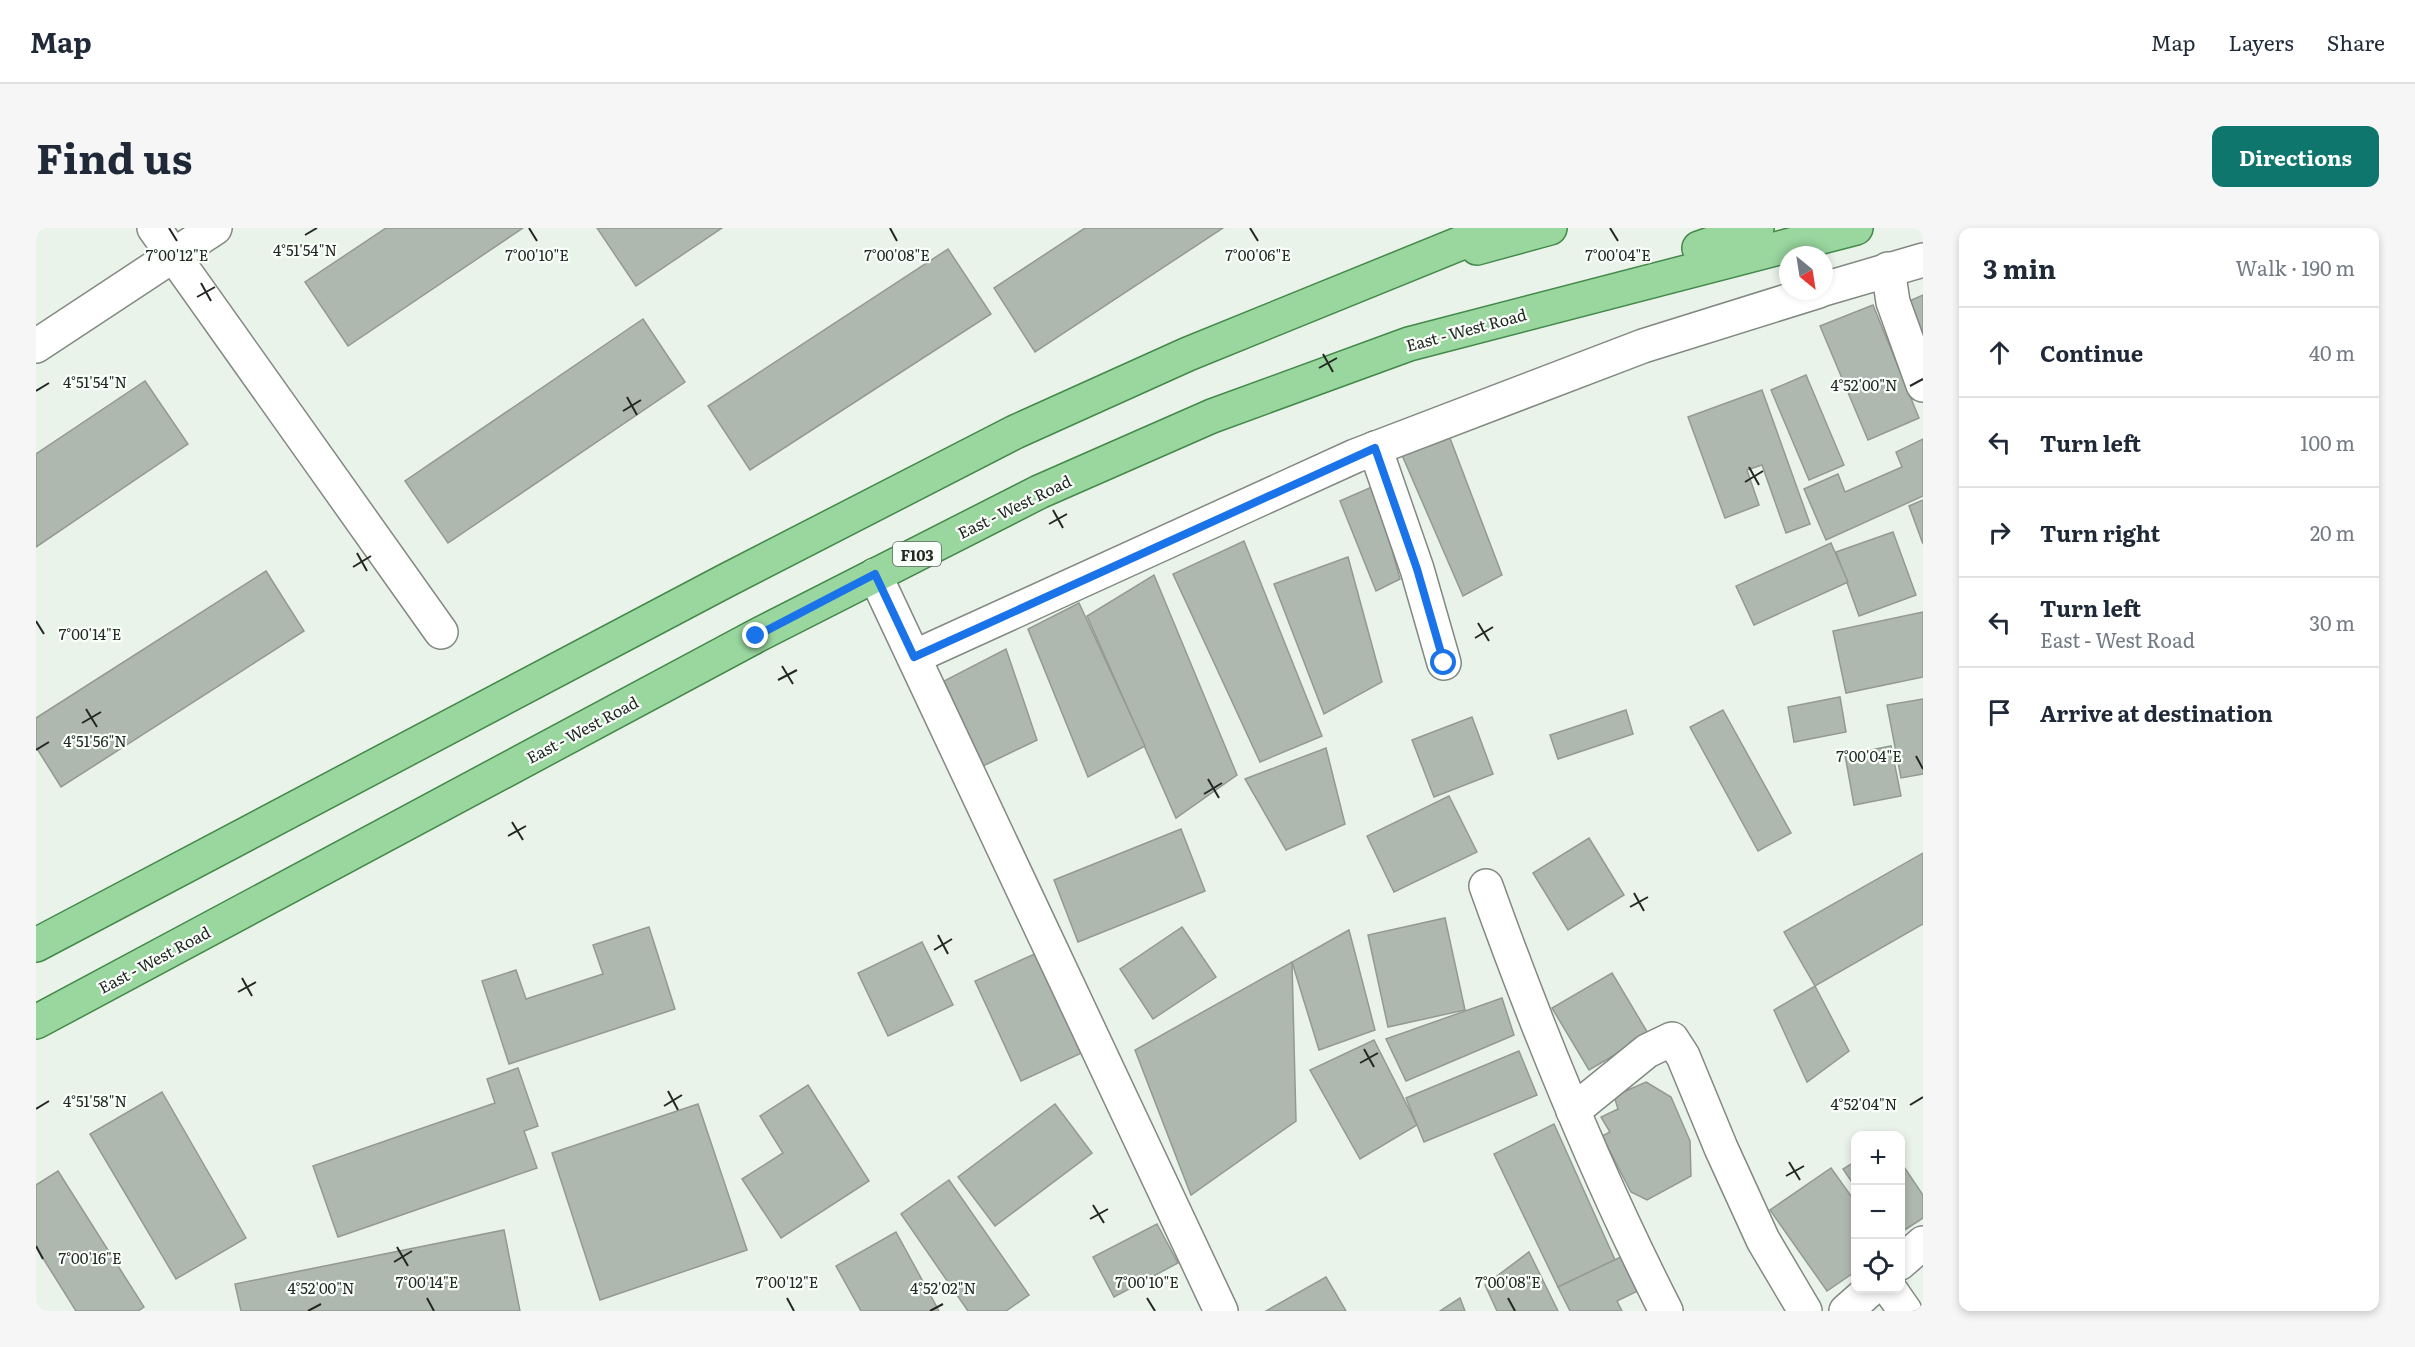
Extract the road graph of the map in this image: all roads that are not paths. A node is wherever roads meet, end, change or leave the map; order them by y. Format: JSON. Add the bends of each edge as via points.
{"nodes":[{"id":1,"x":154,"y":228,"type":"edge"},
{"id":2,"x":215,"y":228,"type":"edge"},
{"id":3,"x":1498,"y":228,"type":"edge"},
{"id":4,"x":1550,"y":228,"type":"edge"},
{"id":5,"x":1757,"y":228,"type":"edge"},
{"id":6,"x":1856,"y":228,"type":"edge"},
{"id":7,"x":172,"y":256,"type":"junction"},
{"id":8,"x":1923,"y":260,"type":"edge"},
{"id":9,"x":1398,"y":269,"type":"junction"},
{"id":10,"x":1888,"y":269,"type":"junction"},
{"id":11,"x":1833,"y":286,"type":"edge"},
{"id":12,"x":1790,"y":300,"type":"edge"},
{"id":13,"x":1409,"y":344,"type":"junction"},
{"id":14,"x":36,"y":346,"type":"edge"},
{"id":15,"x":1923,"y":385,"type":"edge"},
{"id":16,"x":1375,"y":448,"type":"junction"},
{"id":17,"x":875,"y":574,"type":"junction"},
{"id":18,"x":441,"y":632,"type":"dead end"},
{"id":19,"x":914,"y":657,"type":"junction"},
{"id":20,"x":1444,"y":663,"type":"dead end"},
{"id":21,"x":1486,"y":886,"type":"dead end"},
{"id":22,"x":36,"y":945,"type":"edge"},
{"id":23,"x":36,"y":1022,"type":"edge"},
{"id":24,"x":1573,"y":1111,"type":"junction"},
{"id":25,"x":1923,"y":1243,"type":"edge"},
{"id":26,"x":1905,"y":1259,"type":"edge"},
{"id":27,"x":1866,"y":1293,"type":"edge"},
{"id":28,"x":1892,"y":1293,"type":"edge"},
{"id":29,"x":1221,"y":1311,"type":"edge"},
{"id":30,"x":1666,"y":1311,"type":"edge"},
{"id":31,"x":1805,"y":1311,"type":"edge"},
{"id":32,"x":1846,"y":1311,"type":"edge"},
{"id":33,"x":1905,"y":1311,"type":"edge"}],
"edges":[{"from":1,"to":7,"type":"street"},
{"from":2,"to":7,"type":"street"},
{"from":3,"to":9,"type":"main road"},
{"from":4,"to":9,"type":"main road"},
{"from":5,"to":13,"type":"main road"},
{"from":6,"to":13,"type":"main road","name":"East - West Road","number":"F103"},
{"from":7,"to":14,"type":"street"},
{"from":7,"to":18,"type":"street"},
{"from":8,"to":10,"type":"street"},
{"from":9,"to":22,"type":"main road","via":[[1188,354],[1015,432],[726,580]]},
{"from":10,"to":11,"type":"street"},
{"from":10,"to":15,"type":"street","via":[[1893,302]]},
{"from":12,"to":16,"type":"street","via":[[1643,346]]},
{"from":13,"to":17,"type":"main road","name":"East - West Road","number":"F103","via":[[1212,416],[1039,492]]},
{"from":16,"to":19,"type":"street"},
{"from":16,"to":20,"type":"street","via":[[1417,569]]},
{"from":17,"to":19,"type":"street"},
{"from":17,"to":23,"type":"main road","name":"East - West Road","number":"F103"},
{"from":19,"to":29,"type":"street"},
{"from":21,"to":24,"type":"street","via":[[1533,1016]]},
{"from":24,"to":30,"type":"street"},
{"from":24,"to":31,"type":"street","via":[[1647,1051],[1672,1039],[1683,1056],[1763,1240]]},
{"from":25,"to":26,"type":"street"},
{"from":27,"to":32,"type":"street"},
{"from":28,"to":33,"type":"street"}]}
